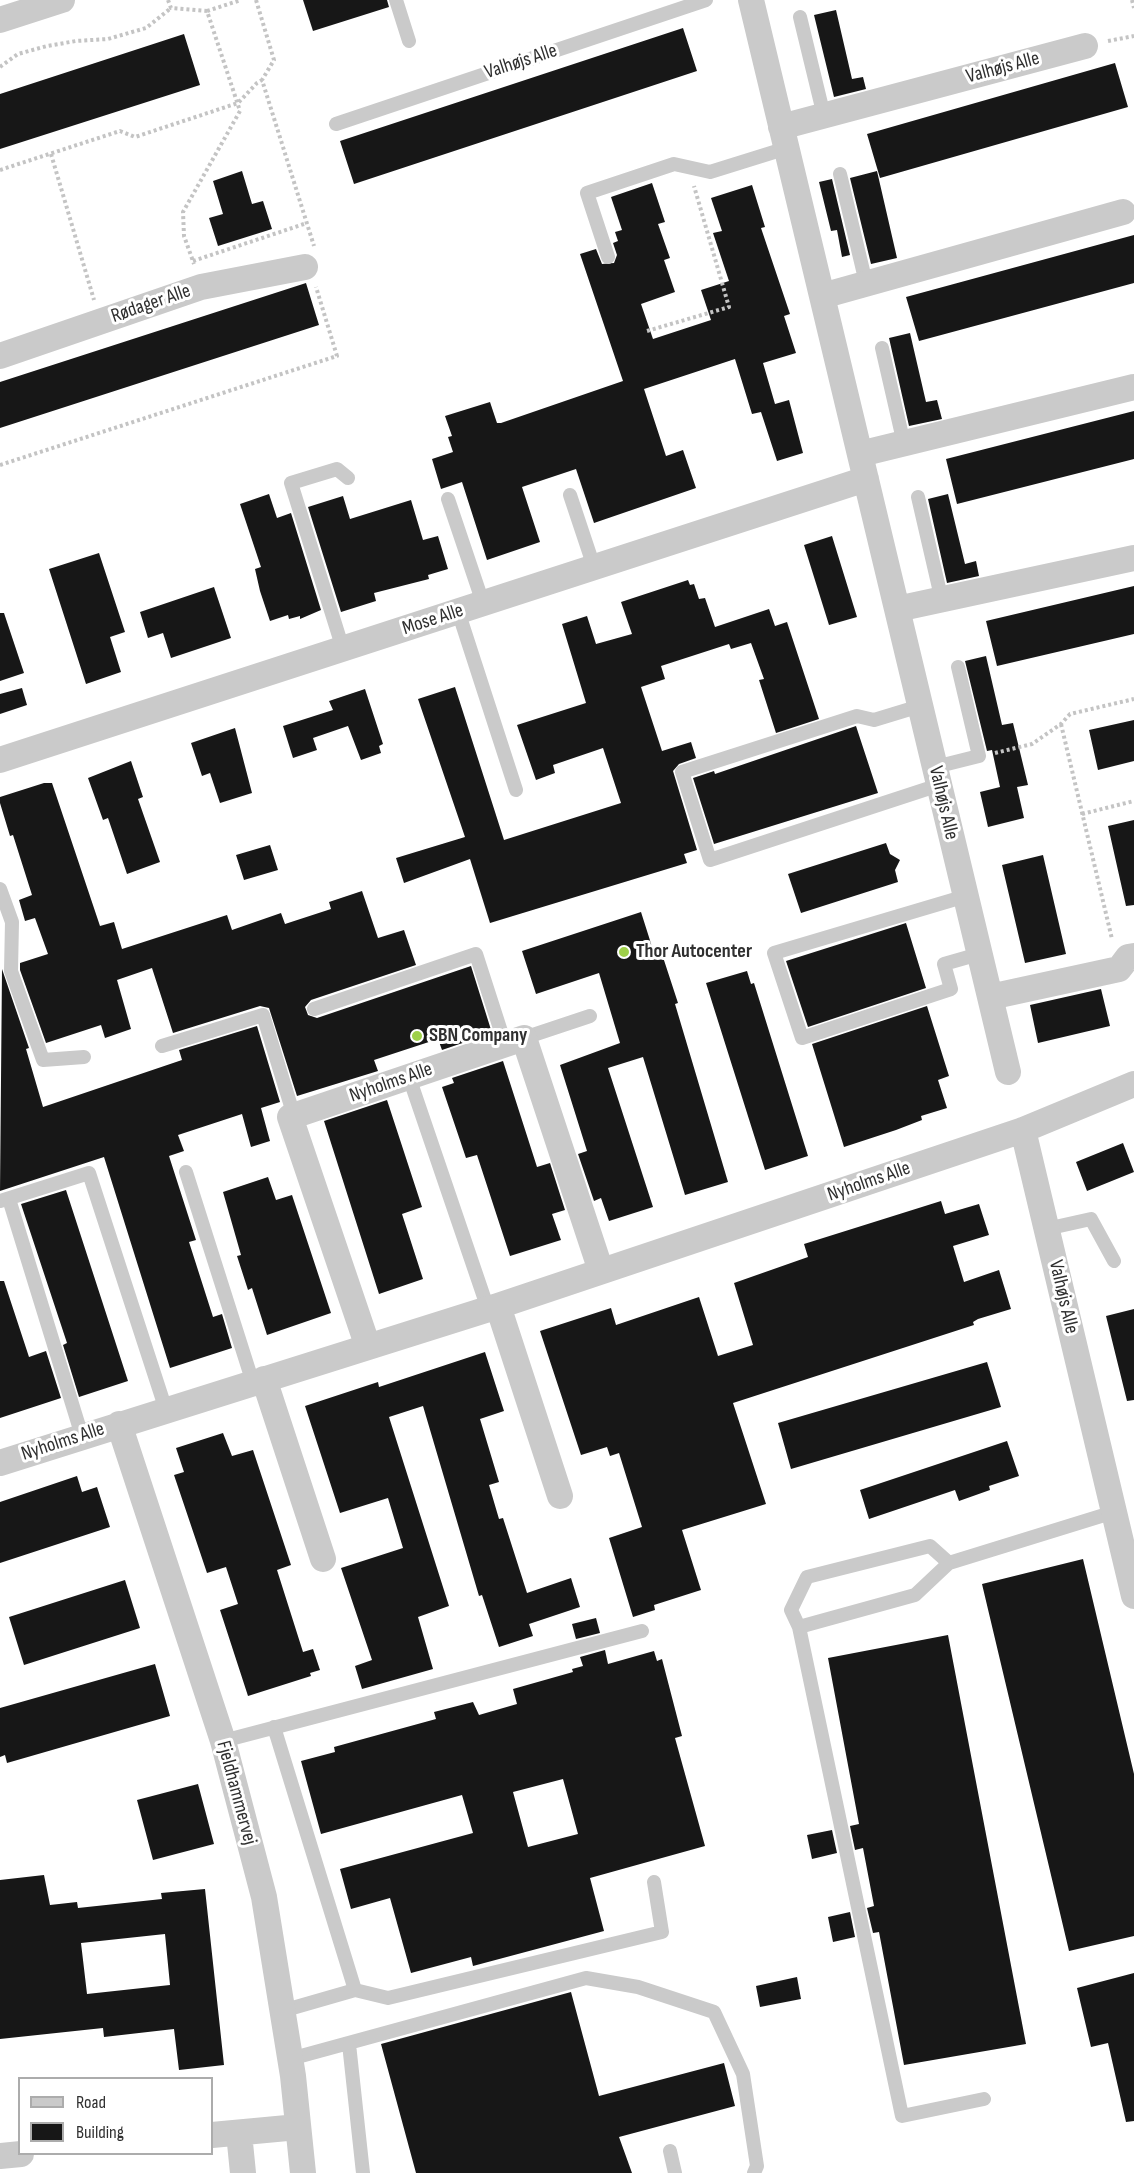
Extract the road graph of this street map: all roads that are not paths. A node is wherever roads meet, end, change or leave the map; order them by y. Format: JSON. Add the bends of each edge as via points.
{"nodes":[{"id":1,"x":396,"y":0,"type":"edge"},
{"id":2,"x":706,"y":0,"type":"edge"},
{"id":3,"x":751,"y":0,"type":"edge"},
{"id":4,"x":50,"y":2,"type":"edge"},
{"id":5,"x":800,"y":17,"type":"dead end"},
{"id":6,"x":0,"y":20,"type":"edge"},
{"id":7,"x":409,"y":40,"type":"dead end"},
{"id":8,"x":1085,"y":46,"type":"dead end"},
{"id":9,"x":824,"y":116,"type":"junction"},
{"id":10,"x":336,"y":124,"type":"dead end"},
{"id":11,"x":784,"y":138,"type":"junction"},
{"id":12,"x":840,"y":174,"type":"dead end"},
{"id":13,"x":1123,"y":212,"type":"dead end"},
{"id":14,"x":608,"y":257,"type":"dead end"},
{"id":15,"x":305,"y":267,"type":"road end"},
{"id":16,"x":866,"y":283,"type":"junction"},
{"id":17,"x":822,"y":296,"type":"junction"},
{"id":18,"x":882,"y":348,"type":"dead end"},
{"id":19,"x":0,"y":356,"type":"edge"},
{"id":20,"x":1134,"y":387,"type":"edge"},
{"id":21,"x":904,"y":444,"type":"junction"},
{"id":22,"x":860,"y":454,"type":"junction"},
{"id":23,"x":348,"y":478,"type":"dead end"},
{"id":24,"x":866,"y":479,"type":"junction"},
{"id":25,"x":570,"y":495,"type":"dead end"},
{"id":26,"x":918,"y":497,"type":"dead end"},
{"id":27,"x":447,"y":499,"type":"dead end"},
{"id":28,"x":1134,"y":558,"type":"edge"},
{"id":29,"x":594,"y":567,"type":"junction"},
{"id":30,"x":942,"y":601,"type":"junction"},
{"id":31,"x":483,"y":603,"type":"junction"},
{"id":32,"x":897,"y":609,"type":"junction"},
{"id":33,"x":458,"y":611,"type":"junction"},
{"id":34,"x":343,"y":649,"type":"junction"},
{"id":35,"x":958,"y":668,"type":"dead end"},
{"id":36,"x":920,"y":706,"type":"junction"},
{"id":37,"x":0,"y":760,"type":"edge"},
{"id":38,"x":937,"y":776,"type":"junction"},
{"id":39,"x":516,"y":790,"type":"dead end"},
{"id":40,"x":0,"y":889,"type":"edge"},
{"id":41,"x":966,"y":896,"type":"junction"},
{"id":42,"x":979,"y":954,"type":"junction"},
{"id":43,"x":1126,"y":962,"type":"edge"},
{"id":44,"x":990,"y":997,"type":"junction"},
{"id":45,"x":314,"y":1009,"type":"dead end"},
{"id":46,"x":590,"y":1016,"type":"dead end"},
{"id":47,"x":514,"y":1041,"type":"junction"},
{"id":48,"x":162,"y":1046,"type":"dead end"},
{"id":49,"x":84,"y":1057,"type":"dead end"},
{"id":50,"x":1008,"y":1072,"type":"dead end"},
{"id":51,"x":409,"y":1077,"type":"junction"},
{"id":52,"x":1134,"y":1084,"type":"edge"},
{"id":53,"x":294,"y":1116,"type":"junction"},
{"id":54,"x":1023,"y":1130,"type":"junction"},
{"id":55,"x":186,"y":1172,"type":"dead end"},
{"id":56,"x":4,"y":1200,"type":"edge"},
{"id":57,"x":1046,"y":1229,"type":"junction"},
{"id":58,"x":1114,"y":1261,"type":"dead end"},
{"id":59,"x":602,"y":1271,"type":"junction"},
{"id":60,"x":493,"y":1308,"type":"junction"},
{"id":61,"x":368,"y":1347,"type":"junction"},
{"id":62,"x":258,"y":1381,"type":"junction"},
{"id":63,"x":166,"y":1410,"type":"junction"},
{"id":64,"x":119,"y":1424,"type":"junction"},
{"id":65,"x":82,"y":1436,"type":"junction"},
{"id":66,"x":1,"y":1458,"type":"edge"},
{"id":67,"x":560,"y":1496,"type":"dead end"},
{"id":68,"x":1124,"y":1509,"type":"edge"},
{"id":69,"x":323,"y":1559,"type":"dead end"},
{"id":70,"x":949,"y":1563,"type":"junction"},
{"id":71,"x":1134,"y":1596,"type":"edge"},
{"id":72,"x":799,"y":1627,"type":"junction"},
{"id":73,"x":642,"y":1630,"type":"dead end"},
{"id":74,"x":274,"y":1728,"type":"junction"},
{"id":75,"x":223,"y":1741,"type":"junction"},
{"id":76,"x":654,"y":1882,"type":"dead end"},
{"id":77,"x":355,"y":1990,"type":"junction"},
{"id":78,"x":282,"y":2010,"type":"junction"},
{"id":79,"x":349,"y":2044,"type":"junction"},
{"id":80,"x":290,"y":2059,"type":"junction"},
{"id":81,"x":984,"y":2099,"type":"dead end"},
{"id":82,"x":298,"y":2127,"type":"junction"},
{"id":83,"x":239,"y":2133,"type":"junction"},
{"id":84,"x":213,"y":2135,"type":"edge"},
{"id":85,"x":670,"y":2151,"type":"dead end"},
{"id":86,"x":18,"y":2154,"type":"edge"},
{"id":87,"x":0,"y":2156,"type":"edge"},
{"id":88,"x":243,"y":2173,"type":"edge"},
{"id":89,"x":303,"y":2173,"type":"edge"},
{"id":90,"x":363,"y":2173,"type":"edge"},
{"id":91,"x":675,"y":2173,"type":"edge"},
{"id":92,"x":754,"y":2173,"type":"edge"}],
"edges":[{"from":1,"to":7,"type":"lane"},
{"from":2,"to":10,"type":"lane","name":"Valhøjs Alle"},
{"from":3,"to":11,"type":"street","name":"Valhøjs Alle"},
{"from":4,"to":6,"type":"street"},
{"from":5,"to":9,"type":"lane"},
{"from":8,"to":9,"type":"street","name":"Valhøjs Alle"},
{"from":9,"to":11,"type":"street","name":"Valhøjs Alle"},
{"from":11,"to":14,"type":"lane","via":[[710,172],[674,164],[587,193]]},
{"from":11,"to":17,"type":"street","name":"Valhøjs Alle"},
{"from":12,"to":16,"type":"lane"},
{"from":13,"to":16,"type":"street"},
{"from":15,"to":19,"type":"street","name":"Rødager Alle","via":[[201,287]]},
{"from":16,"to":17,"type":"street"},
{"from":17,"to":22,"type":"street","name":"Valhøjs Alle"},
{"from":18,"to":21,"type":"lane"},
{"from":20,"to":21,"type":"street"},
{"from":21,"to":22,"type":"street"},
{"from":22,"to":24,"type":"street","name":"Valhøjs Alle"},
{"from":23,"to":34,"type":"lane","via":[[337,469],[291,483]]},
{"from":24,"to":29,"type":"street","name":"Mose Alle"},
{"from":24,"to":32,"type":"street","name":"Valhøjs Alle"},
{"from":25,"to":29,"type":"lane"},
{"from":26,"to":30,"type":"lane"},
{"from":27,"to":31,"type":"lane"},
{"from":28,"to":30,"type":"street"},
{"from":29,"to":31,"type":"street","name":"Mose Alle"},
{"from":30,"to":32,"type":"street"},
{"from":31,"to":33,"type":"street","name":"Mose Alle"},
{"from":32,"to":36,"type":"street","name":"Valhøjs Alle"},
{"from":33,"to":34,"type":"street","name":"Mose Alle"},
{"from":33,"to":39,"type":"lane"},
{"from":34,"to":37,"type":"street","name":"Mose Alle"},
{"from":35,"to":38,"type":"lane","via":[[979,756]]},
{"from":36,"to":38,"type":"street","name":"Valhøjs Alle"},
{"from":36,"to":38,"type":"lane","via":[[874,720],[857,716],[682,772],[710,860]]},
{"from":38,"to":41,"type":"street","name":"Valhøjs Alle"},
{"from":40,"to":49,"type":"lane","via":[[12,922],[11,971],[43,1060]]},
{"from":41,"to":42,"type":"street","name":"Valhøjs Alle"},
{"from":41,"to":42,"type":"lane","via":[[774,953],[802,1038],[951,989],[944,964]]},
{"from":42,"to":44,"type":"street","name":"Valhøjs Alle"},
{"from":43,"to":44,"type":"street"},
{"from":44,"to":50,"type":"street","name":"Valhøjs Alle"},
{"from":45,"to":47,"type":"lane","via":[[477,954]]},
{"from":46,"to":47,"type":"lane"},
{"from":47,"to":51,"type":"street","name":"Nyholms Alle"},
{"from":47,"to":59,"type":"street"},
{"from":48,"to":53,"type":"lane","via":[[263,1015]]},
{"from":51,"to":53,"type":"street","name":"Nyholms Alle"},
{"from":51,"to":60,"type":"lane"},
{"from":52,"to":54,"type":"street","name":"Nyholms Alle"},
{"from":53,"to":61,"type":"street","via":[[291,1117]]},
{"from":54,"to":57,"type":"street","name":"Valhøjs Alle"},
{"from":54,"to":59,"type":"street","name":"Nyholms Alle"},
{"from":55,"to":62,"type":"lane"},
{"from":56,"to":63,"type":"lane","via":[[89,1173]]},
{"from":56,"to":65,"type":"lane"},
{"from":57,"to":58,"type":"lane","via":[[1091,1219]]},
{"from":57,"to":68,"type":"street","name":"Valhøjs Alle"},
{"from":59,"to":60,"type":"street","name":"Nyholms Alle"},
{"from":60,"to":61,"type":"street","name":"Nyholms Alle"},
{"from":60,"to":67,"type":"street"},
{"from":61,"to":62,"type":"street","name":"Nyholms Alle"},
{"from":62,"to":63,"type":"street","name":"Nyholms Alle"},
{"from":62,"to":69,"type":"street"},
{"from":63,"to":64,"type":"street","name":"Nyholms Alle"},
{"from":64,"to":65,"type":"street","name":"Nyholms Alle"},
{"from":64,"to":75,"type":"street","name":"Fjeldhammervej"},
{"from":65,"to":66,"type":"street","name":"Nyholms Alle"},
{"from":68,"to":70,"type":"lane"},
{"from":68,"to":71,"type":"street","name":"Valhøjs Alle"},
{"from":70,"to":72,"type":"lane","via":[[915,1595]]},
{"from":70,"to":72,"type":"lane","via":[[930,1546],[807,1578],[792,1610]]},
{"from":72,"to":81,"type":"lane","via":[[902,2116]]},
{"from":73,"to":74,"type":"lane"},
{"from":74,"to":75,"type":"lane"},
{"from":74,"to":77,"type":"lane"},
{"from":75,"to":78,"type":"street","name":"Fjeldhammervej","via":[[264,1897]]},
{"from":76,"to":77,"type":"lane","via":[[662,1932],[388,1998]]},
{"from":77,"to":78,"type":"lane"},
{"from":78,"to":80,"type":"street","name":"Fjeldhammervej"},
{"from":79,"to":80,"type":"lane"},
{"from":79,"to":90,"type":"lane"},
{"from":79,"to":92,"type":"lane","via":[[586,1978],[639,1987],[714,2013],[743,2074],[757,2166]]},
{"from":80,"to":82,"type":"street","name":"Fjeldhammervej"},
{"from":82,"to":83,"type":"street"},
{"from":82,"to":89,"type":"street","name":"Fjeldhammervej"},
{"from":83,"to":84,"type":"street"},
{"from":83,"to":88,"type":"street"},
{"from":85,"to":91,"type":"lane"},
{"from":86,"to":87,"type":"street"}]}
